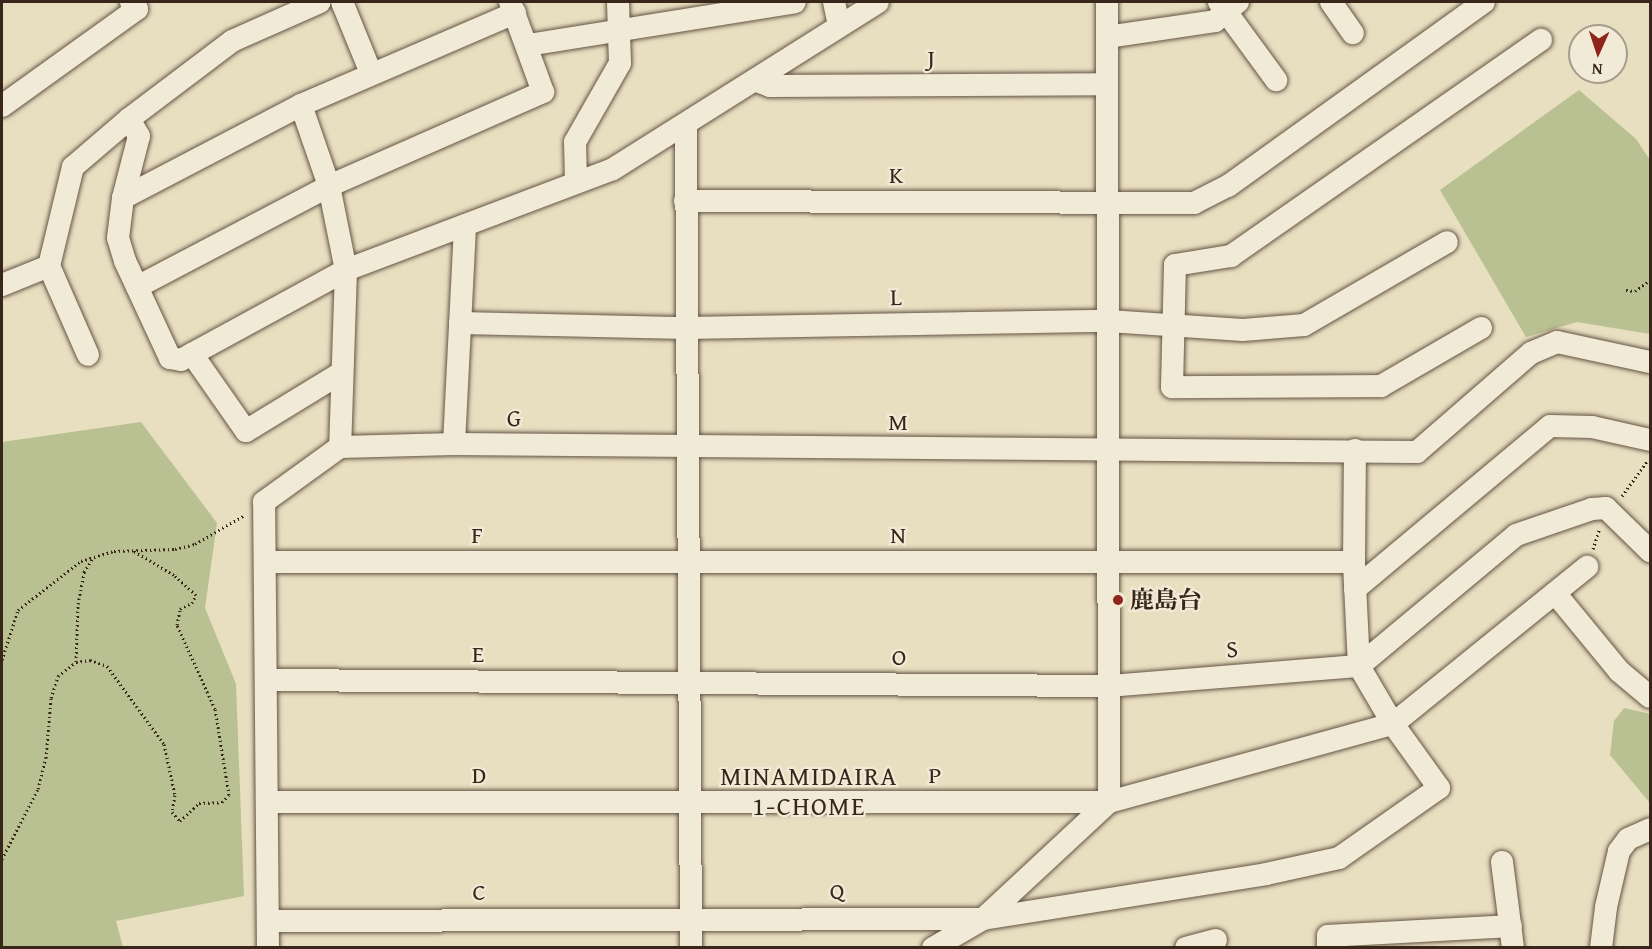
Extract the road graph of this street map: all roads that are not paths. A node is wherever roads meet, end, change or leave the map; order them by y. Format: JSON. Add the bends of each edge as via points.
{"nodes":[{"id":1,"x":131,"y":2,"type":"edge"},
{"id":2,"x":320,"y":2,"type":"edge"},
{"id":3,"x":342,"y":2,"type":"edge"},
{"id":4,"x":618,"y":2,"type":"edge"},
{"id":5,"x":795,"y":2,"type":"edge"},
{"id":6,"x":834,"y":2,"type":"edge"},
{"id":7,"x":878,"y":2,"type":"edge"},
{"id":8,"x":1107,"y":2,"type":"edge"},
{"id":9,"x":1331,"y":2,"type":"edge"},
{"id":10,"x":1484,"y":2,"type":"edge"},
{"id":11,"x":1228,"y":5,"type":"edge"},
{"id":12,"x":513,"y":7,"type":"edge"},
{"id":13,"x":839,"y":25,"type":"junction"},
{"id":14,"x":622,"y":28,"type":"junction"},
{"id":15,"x":1353,"y":33,"type":"dead end"},
{"id":16,"x":1107,"y":37,"type":"junction"},
{"id":17,"x":1540,"y":39,"type":"dead end"},
{"id":18,"x":528,"y":45,"type":"junction"},
{"id":19,"x":371,"y":73,"type":"junction"},
{"id":20,"x":1276,"y":80,"type":"dead end"},
{"id":21,"x":757,"y":81,"type":"junction"},
{"id":22,"x":1107,"y":84,"type":"junction"},
{"id":23,"x":301,"y":105,"type":"junction"},
{"id":24,"x":2,"y":106,"type":"edge"},
{"id":25,"x":129,"y":119,"type":"junction"},
{"id":26,"x":686,"y":126,"type":"junction"},
{"id":27,"x":576,"y":182,"type":"junction"},
{"id":28,"x":329,"y":186,"type":"junction"},
{"id":29,"x":123,"y":198,"type":"junction"},
{"id":30,"x":685,"y":201,"type":"junction"},
{"id":31,"x":1107,"y":202,"type":"junction"},
{"id":32,"x":465,"y":225,"type":"junction"},
{"id":33,"x":1447,"y":242,"type":"dead end"},
{"id":34,"x":49,"y":266,"type":"junction"},
{"id":35,"x":346,"y":270,"type":"junction"},
{"id":36,"x":2,"y":285,"type":"edge"},
{"id":37,"x":137,"y":287,"type":"junction"},
{"id":38,"x":1108,"y":321,"type":"junction"},
{"id":39,"x":460,"y":323,"type":"junction"},
{"id":40,"x":1172,"y":324,"type":"junction"},
{"id":41,"x":686,"y":328,"type":"junction"},
{"id":42,"x":1481,"y":328,"type":"dead end"},
{"id":43,"x":192,"y":354,"type":"junction"},
{"id":44,"x":88,"y":355,"type":"dead end"},
{"id":45,"x":1650,"y":362,"type":"edge"},
{"id":46,"x":341,"y":373,"type":"junction"},
{"id":47,"x":1650,"y":440,"type":"edge"},
{"id":48,"x":454,"y":444,"type":"junction"},
{"id":49,"x":339,"y":447,"type":"junction"},
{"id":50,"x":687,"y":448,"type":"junction"},
{"id":51,"x":1108,"y":450,"type":"junction"},
{"id":52,"x":1354,"y":450,"type":"junction"},
{"id":53,"x":1650,"y":550,"type":"edge"},
{"id":54,"x":267,"y":562,"type":"junction"},
{"id":55,"x":688,"y":562,"type":"junction"},
{"id":56,"x":1109,"y":562,"type":"junction"},
{"id":57,"x":1354,"y":562,"type":"junction"},
{"id":58,"x":1587,"y":567,"type":"road end"},
{"id":59,"x":1355,"y":589,"type":"junction"},
{"id":60,"x":1555,"y":593,"type":"junction"},
{"id":61,"x":1359,"y":666,"type":"junction"},
{"id":62,"x":267,"y":680,"type":"junction"},
{"id":63,"x":689,"y":683,"type":"junction"},
{"id":64,"x":1109,"y":686,"type":"junction"},
{"id":65,"x":1650,"y":697,"type":"edge"},
{"id":66,"x":1393,"y":724,"type":"junction"},
{"id":67,"x":1109,"y":801,"type":"junction"},
{"id":68,"x":268,"y":802,"type":"junction"},
{"id":69,"x":689,"y":802,"type":"junction"},
{"id":70,"x":1650,"y":829,"type":"edge"},
{"id":71,"x":1503,"y":862,"type":"dead end"},
{"id":72,"x":690,"y":918,"type":"junction"},
{"id":73,"x":983,"y":919,"type":"junction"},
{"id":74,"x":268,"y":921,"type":"junction"},
{"id":75,"x":1512,"y":937,"type":"edge"},
{"id":76,"x":1216,"y":939,"type":"dead end"},
{"id":77,"x":268,"y":948,"type":"edge"},
{"id":78,"x":691,"y":948,"type":"edge"},
{"id":79,"x":933,"y":948,"type":"edge"},
{"id":80,"x":1186,"y":948,"type":"edge"},
{"id":81,"x":1328,"y":948,"type":"edge"},
{"id":82,"x":1601,"y":948,"type":"edge"}],
"edges":[{"from":1,"to":24,"type":"street","via":[[137,9]]},
{"from":2,"to":25,"type":"street","via":[[232,41]]},
{"from":3,"to":19,"type":"street"},
{"from":4,"to":14,"type":"street"},
{"from":5,"to":14,"type":"street"},
{"from":6,"to":13,"type":"street"},
{"from":7,"to":13,"type":"street"},
{"from":8,"to":16,"type":"street"},
{"from":9,"to":15,"type":"street"},
{"from":10,"to":31,"type":"street","name":"K","via":[[1228,186],[1194,203]]},
{"from":11,"to":16,"type":"street","via":[[1215,21]]},
{"from":11,"to":20,"type":"street"},
{"from":12,"to":18,"type":"street"},
{"from":12,"to":19,"type":"street"},
{"from":13,"to":21,"type":"street"},
{"from":14,"to":18,"type":"street"},
{"from":14,"to":27,"type":"street","via":[[620,63],[575,142]]},
{"from":16,"to":22,"type":"street"},
{"from":17,"to":40,"type":"street","via":[[1231,256],[1175,265]]},
{"from":18,"to":28,"type":"street","via":[[543,92]]},
{"from":19,"to":23,"type":"street"},
{"from":21,"to":22,"type":"street","name":"J","via":[[770,86]]},
{"from":21,"to":26,"type":"street"},
{"from":22,"to":31,"type":"street"},
{"from":23,"to":28,"type":"street"},
{"from":23,"to":29,"type":"street"},
{"from":25,"to":29,"type":"street","via":[[139,136]]},
{"from":25,"to":34,"type":"street","via":[[73,167]]},
{"from":26,"to":27,"type":"street","via":[[613,169]]},
{"from":26,"to":30,"type":"street"},
{"from":27,"to":32,"type":"street"},
{"from":28,"to":35,"type":"street"},
{"from":28,"to":37,"type":"street"},
{"from":29,"to":37,"type":"street","via":[[118,238]]},
{"from":30,"to":31,"type":"street","name":"K"},
{"from":30,"to":41,"type":"street"},
{"from":31,"to":38,"type":"street"},
{"from":32,"to":35,"type":"street"},
{"from":32,"to":39,"type":"street"},
{"from":33,"to":40,"type":"street","name":"L","via":[[1304,325],[1243,330]]},
{"from":34,"to":36,"type":"street"},
{"from":34,"to":44,"type":"street"},
{"from":35,"to":43,"type":"street"},
{"from":35,"to":46,"type":"street"},
{"from":37,"to":43,"type":"street","via":[[170,358],[181,360]]},
{"from":38,"to":40,"type":"street","name":"L"},
{"from":38,"to":41,"type":"street","name":"L"},
{"from":38,"to":51,"type":"street"},
{"from":39,"to":41,"type":"street","name":"L"},
{"from":39,"to":48,"type":"street"},
{"from":40,"to":42,"type":"street","via":[[1172,387],[1381,386]]},
{"from":41,"to":50,"type":"street"},
{"from":43,"to":46,"type":"street","via":[[246,431]]},
{"from":45,"to":52,"type":"street","name":"M","via":[[1557,342],[1532,353],[1417,452]]},
{"from":46,"to":49,"type":"street"},
{"from":47,"to":59,"type":"street","via":[[1592,427],[1550,426]]},
{"from":48,"to":49,"type":"street","name":"G"},
{"from":48,"to":50,"type":"street","name":"G"},
{"from":49,"to":54,"type":"street","via":[[264,502]]},
{"from":50,"to":51,"type":"street","name":"M"},
{"from":50,"to":55,"type":"street"},
{"from":51,"to":52,"type":"street","name":"M"},
{"from":51,"to":56,"type":"street"},
{"from":52,"to":57,"type":"street"},
{"from":53,"to":61,"type":"street","via":[[1609,509],[1592,509],[1516,534]]},
{"from":54,"to":55,"type":"street","name":"F"},
{"from":54,"to":62,"type":"street"},
{"from":55,"to":56,"type":"street","name":"N"},
{"from":55,"to":63,"type":"street"},
{"from":56,"to":57,"type":"street","name":"N"},
{"from":56,"to":64,"type":"street"},
{"from":57,"to":59,"type":"street"},
{"from":58,"to":60,"type":"street"},
{"from":59,"to":61,"type":"street"},
{"from":60,"to":65,"type":"street","via":[[1619,671]]},
{"from":60,"to":66,"type":"street"},
{"from":61,"to":64,"type":"street","name":"S"},
{"from":61,"to":66,"type":"street"},
{"from":62,"to":63,"type":"street","name":"E"},
{"from":62,"to":68,"type":"street"},
{"from":63,"to":64,"type":"street","name":"O"},
{"from":63,"to":69,"type":"street"},
{"from":64,"to":67,"type":"street"},
{"from":66,"to":67,"type":"street"},
{"from":66,"to":73,"type":"street","via":[[1439,788],[1340,858],[1266,874]]},
{"from":67,"to":69,"type":"street","name":"P"},
{"from":67,"to":73,"type":"street"},
{"from":68,"to":69,"type":"street","name":"D"},
{"from":68,"to":74,"type":"street"},
{"from":69,"to":72,"type":"street"},
{"from":70,"to":82,"type":"street","via":[[1628,839],[1619,851]]},
{"from":71,"to":75,"type":"street"},
{"from":72,"to":73,"type":"street","name":"Q"},
{"from":72,"to":74,"type":"street","name":"C"},
{"from":72,"to":78,"type":"street"},
{"from":73,"to":79,"type":"street"},
{"from":74,"to":77,"type":"street"},
{"from":75,"to":81,"type":"street","via":[[1328,936]]},
{"from":76,"to":80,"type":"street"}]}
